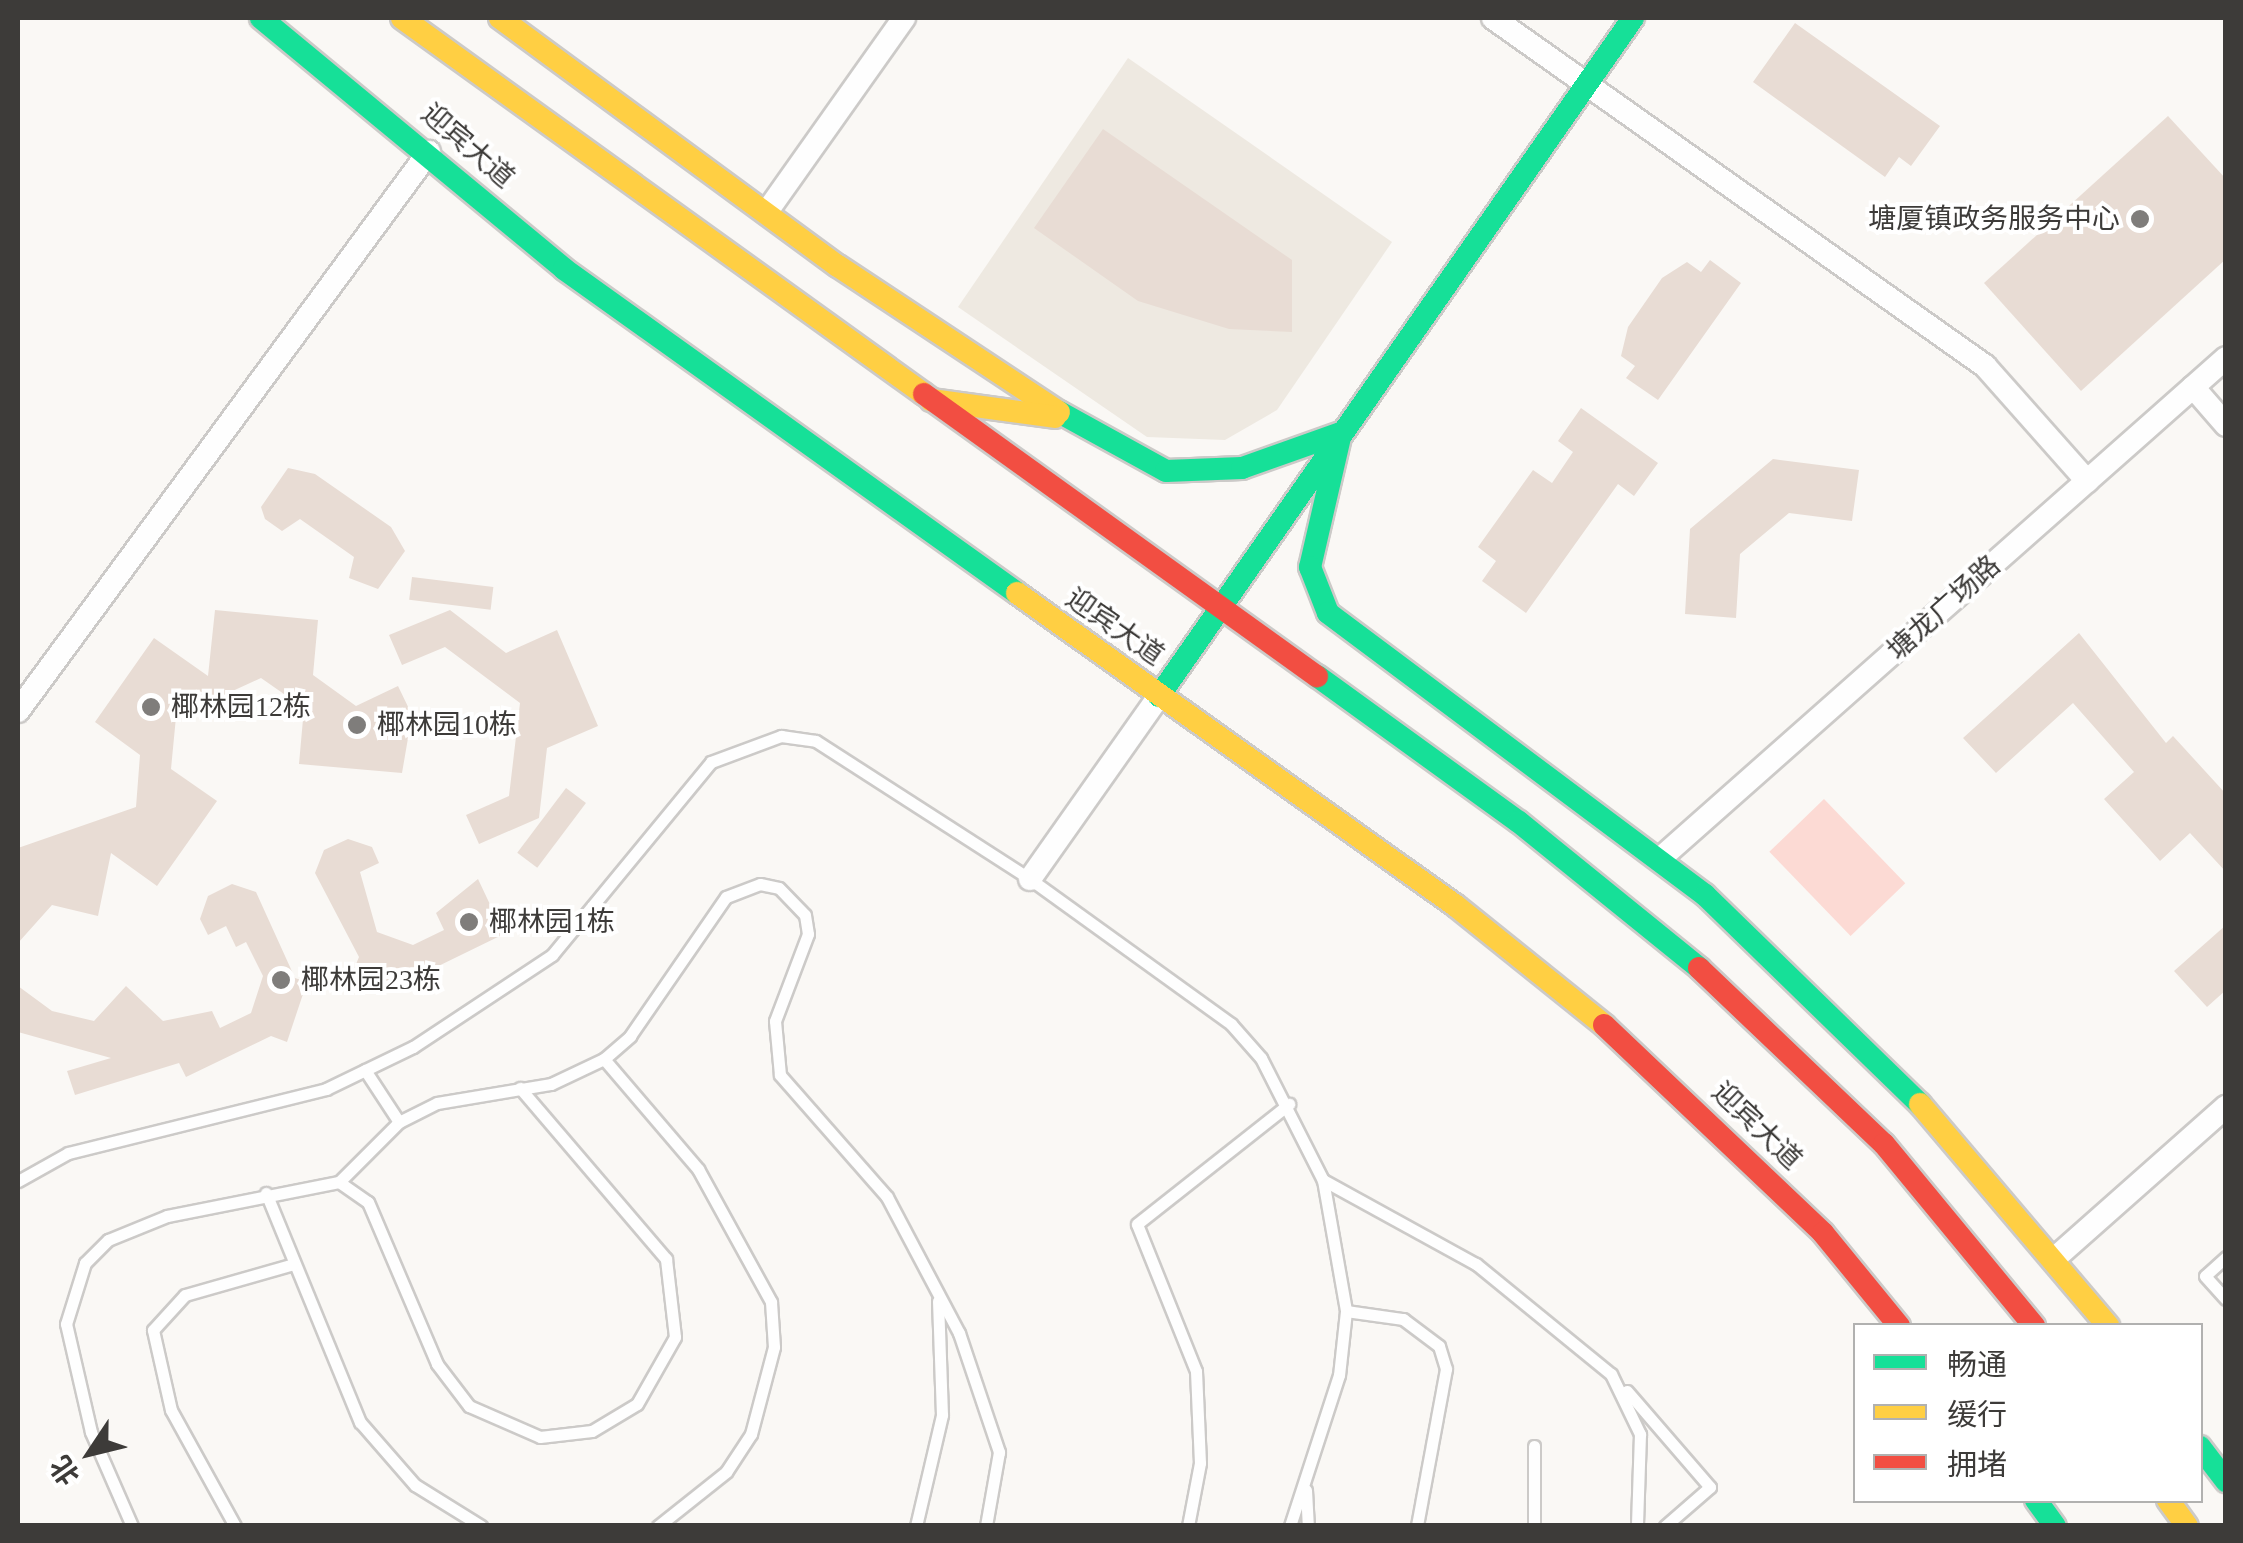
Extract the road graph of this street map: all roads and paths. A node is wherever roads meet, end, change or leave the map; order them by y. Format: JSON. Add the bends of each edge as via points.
{"nodes":[{"id":1,"x":261,"y":18,"type":"edge"},
{"id":2,"x":402,"y":18,"type":"edge"},
{"id":3,"x":500,"y":18,"type":"edge"},
{"id":4,"x":904,"y":18,"type":"edge"},
{"id":5,"x":1493,"y":18,"type":"edge"},
{"id":6,"x":1633,"y":18,"type":"edge"},
{"id":7,"x":1586,"y":85,"type":"junction"},
{"id":8,"x":429,"y":152,"type":"junction"},
{"id":9,"x":766,"y":213,"type":"junction"},
{"id":10,"x":2226,"y":358,"type":"edge"},
{"id":11,"x":2192,"y":387,"type":"junction"},
{"id":12,"x":926,"y":400,"type":"junction"},
{"id":13,"x":1062,"y":418,"type":"junction"},
{"id":14,"x":2226,"y":425,"type":"edge"},
{"id":15,"x":1340,"y":434,"type":"junction"},
{"id":16,"x":2088,"y":481,"type":"junction"},
{"id":17,"x":1220,"y":608,"type":"junction"},
{"id":18,"x":1328,"y":613,"type":"junction"},
{"id":19,"x":1160,"y":696,"type":"junction"},
{"id":20,"x":18,"y":711,"type":"edge"},
{"id":21,"x":1383,"y":725,"type":"junction"},
{"id":22,"x":1660,"y":858,"type":"junction"},
{"id":23,"x":1569,"y":861,"type":"junction"},
{"id":24,"x":1030,"y":879,"type":"junction"},
{"id":25,"x":604,"y":1059,"type":"junction"},
{"id":26,"x":366,"y":1070,"type":"junction"},
{"id":27,"x":520,"y":1088,"type":"junction"},
{"id":28,"x":1289,"y":1104,"type":"junction"},
{"id":29,"x":2226,"y":1107,"type":"edge"},
{"id":30,"x":399,"y":1122,"type":"junction"},
{"id":31,"x":1884,"y":1144,"type":"junction"},
{"id":32,"x":1986,"y":1174,"type":"junction"},
{"id":33,"x":1323,"y":1180,"type":"junction"},
{"id":34,"x":18,"y":1181,"type":"edge"},
{"id":35,"x":339,"y":1182,"type":"junction"},
{"id":36,"x":266,"y":1193,"type":"junction"},
{"id":37,"x":2226,"y":1257,"type":"edge"},
{"id":38,"x":2054,"y":1258,"type":"junction"},
{"id":39,"x":294,"y":1264,"type":"junction"},
{"id":40,"x":937,"y":1292,"type":"junction"},
{"id":41,"x":2226,"y":1299,"type":"edge"},
{"id":42,"x":1346,"y":1312,"type":"junction"},
{"id":43,"x":1896,"y":1323,"type":"edge"},
{"id":44,"x":2032,"y":1323,"type":"edge"},
{"id":45,"x":2106,"y":1323,"type":"edge"},
{"id":46,"x":1610,"y":1374,"type":"junction"},
{"id":47,"x":1534,"y":1446,"type":"dead end"},
{"id":48,"x":2203,"y":1452,"type":"edge"},
{"id":49,"x":2226,"y":1481,"type":"edge"},
{"id":50,"x":1305,"y":1486,"type":"junction"},
{"id":51,"x":2038,"y":1503,"type":"edge"},
{"id":52,"x":2170,"y":1503,"type":"edge"},
{"id":53,"x":132,"y":1526,"type":"edge"},
{"id":54,"x":235,"y":1526,"type":"edge"},
{"id":55,"x":481,"y":1526,"type":"edge"},
{"id":56,"x":658,"y":1526,"type":"edge"},
{"id":57,"x":916,"y":1526,"type":"edge"},
{"id":58,"x":986,"y":1526,"type":"edge"},
{"id":59,"x":1188,"y":1526,"type":"edge"},
{"id":60,"x":1290,"y":1526,"type":"edge"},
{"id":61,"x":1308,"y":1526,"type":"edge"},
{"id":62,"x":1417,"y":1526,"type":"edge"},
{"id":63,"x":1534,"y":1526,"type":"edge"},
{"id":64,"x":1637,"y":1526,"type":"edge"},
{"id":65,"x":1665,"y":1526,"type":"edge"},
{"id":66,"x":2055,"y":1526,"type":"edge"},
{"id":67,"x":2187,"y":1526,"type":"edge"}],
"edges":[{"from":1,"to":8,"type":"main road","name":"迎宾大道"},
{"from":2,"to":12,"type":"main road"},
{"from":3,"to":9,"type":"main road"},
{"from":4,"to":9,"type":"street"},
{"from":5,"to":7,"type":"street"},
{"from":6,"to":7,"type":"main road"},
{"from":7,"to":15,"type":"main road"},
{"from":7,"to":16,"type":"street","via":[[1985,366]]},
{"from":8,"to":19,"type":"main road","name":"迎宾大道","via":[[564,269]]},
{"from":8,"to":20,"type":"street"},
{"from":9,"to":13,"type":"main road"},
{"from":10,"to":11,"type":"street","name":"塘龙广场路"},
{"from":11,"to":14,"type":"street"},
{"from":11,"to":16,"type":"street","name":"塘龙广场路"},
{"from":12,"to":13,"type":"main road"},
{"from":12,"to":17,"type":"main road"},
{"from":13,"to":15,"type":"main road","via":[[1166,471],[1242,468]]},
{"from":15,"to":17,"type":"main road"},
{"from":15,"to":18,"type":"main road","via":[[1310,568]]},
{"from":16,"to":22,"type":"street","name":"塘龙广场路"},
{"from":17,"to":19,"type":"main road"},
{"from":17,"to":21,"type":"main road"},
{"from":18,"to":21,"type":"main road"},
{"from":18,"to":22,"type":"main road"},
{"from":19,"to":24,"type":"street"},
{"from":19,"to":43,"type":"main road","name":"迎宾大道","via":[[1599,1020],[1823,1232]]},
{"from":21,"to":23,"type":"main road"},
{"from":22,"to":23,"type":"main road"},
{"from":22,"to":32,"type":"main road"},
{"from":23,"to":31,"type":"main road","via":[[1668,940]]},
{"from":24,"to":26,"type":"lane","via":[[852,758],[781,736],[740,744],[679,793],[552,954]]},
{"from":24,"to":28,"type":"lane","via":[[1230,1024]]},
{"from":25,"to":27,"type":"lane"},
{"from":25,"to":40,"type":"lane","via":[[726,897],[760,884],[779,888],[805,915],[808,934],[774,1021],[780,1075],[887,1197]]},
{"from":25,"to":56,"type":"lane","via":[[709,1184],[771,1302],[770,1377],[751,1434],[726,1472]]},
{"from":26,"to":30,"type":"lane"},
{"from":26,"to":34,"type":"lane","via":[[278,1105],[68,1153]]},
{"from":27,"to":30,"type":"lane","via":[[437,1103]]},
{"from":27,"to":35,"type":"lane","via":[[652,1236],[674,1284],[667,1362],[616,1420],[540,1437],[468,1406],[437,1364],[368,1202]]},
{"from":28,"to":33,"type":"lane"},
{"from":28,"to":59,"type":"lane","via":[[1137,1224],[1196,1371],[1200,1464]]},
{"from":29,"to":38,"type":"street"},
{"from":30,"to":35,"type":"lane"},
{"from":31,"to":32,"type":"main road"},
{"from":31,"to":44,"type":"main road"},
{"from":32,"to":38,"type":"main road"},
{"from":33,"to":42,"type":"lane"},
{"from":33,"to":46,"type":"lane","via":[[1476,1264]]},
{"from":35,"to":36,"type":"lane"},
{"from":36,"to":39,"type":"lane"},
{"from":36,"to":53,"type":"lane","via":[[136,1224],[86,1263],[71,1292],[66,1324],[79,1395]]},
{"from":37,"to":41,"type":"lane","via":[[2205,1276]]},
{"from":38,"to":45,"type":"main road"},
{"from":39,"to":54,"type":"lane","via":[[186,1296],[152,1330],[170,1410]]},
{"from":39,"to":55,"type":"lane","via":[[360,1422],[415,1485]]},
{"from":40,"to":57,"type":"lane","via":[[942,1416]]},
{"from":40,"to":58,"type":"lane","via":[[994,1418],[998,1486]]},
{"from":42,"to":50,"type":"lane"},
{"from":42,"to":62,"type":"lane","via":[[1403,1319],[1440,1346],[1446,1369]]},
{"from":46,"to":64,"type":"lane","via":[[1640,1434]]},
{"from":46,"to":65,"type":"lane","via":[[1710,1487]]},
{"from":47,"to":63,"type":"lane"},
{"from":48,"to":49,"type":"main road"},
{"from":50,"to":60,"type":"lane"},
{"from":50,"to":61,"type":"lane"},
{"from":51,"to":66,"type":"main road"},
{"from":52,"to":67,"type":"main road"}]}
